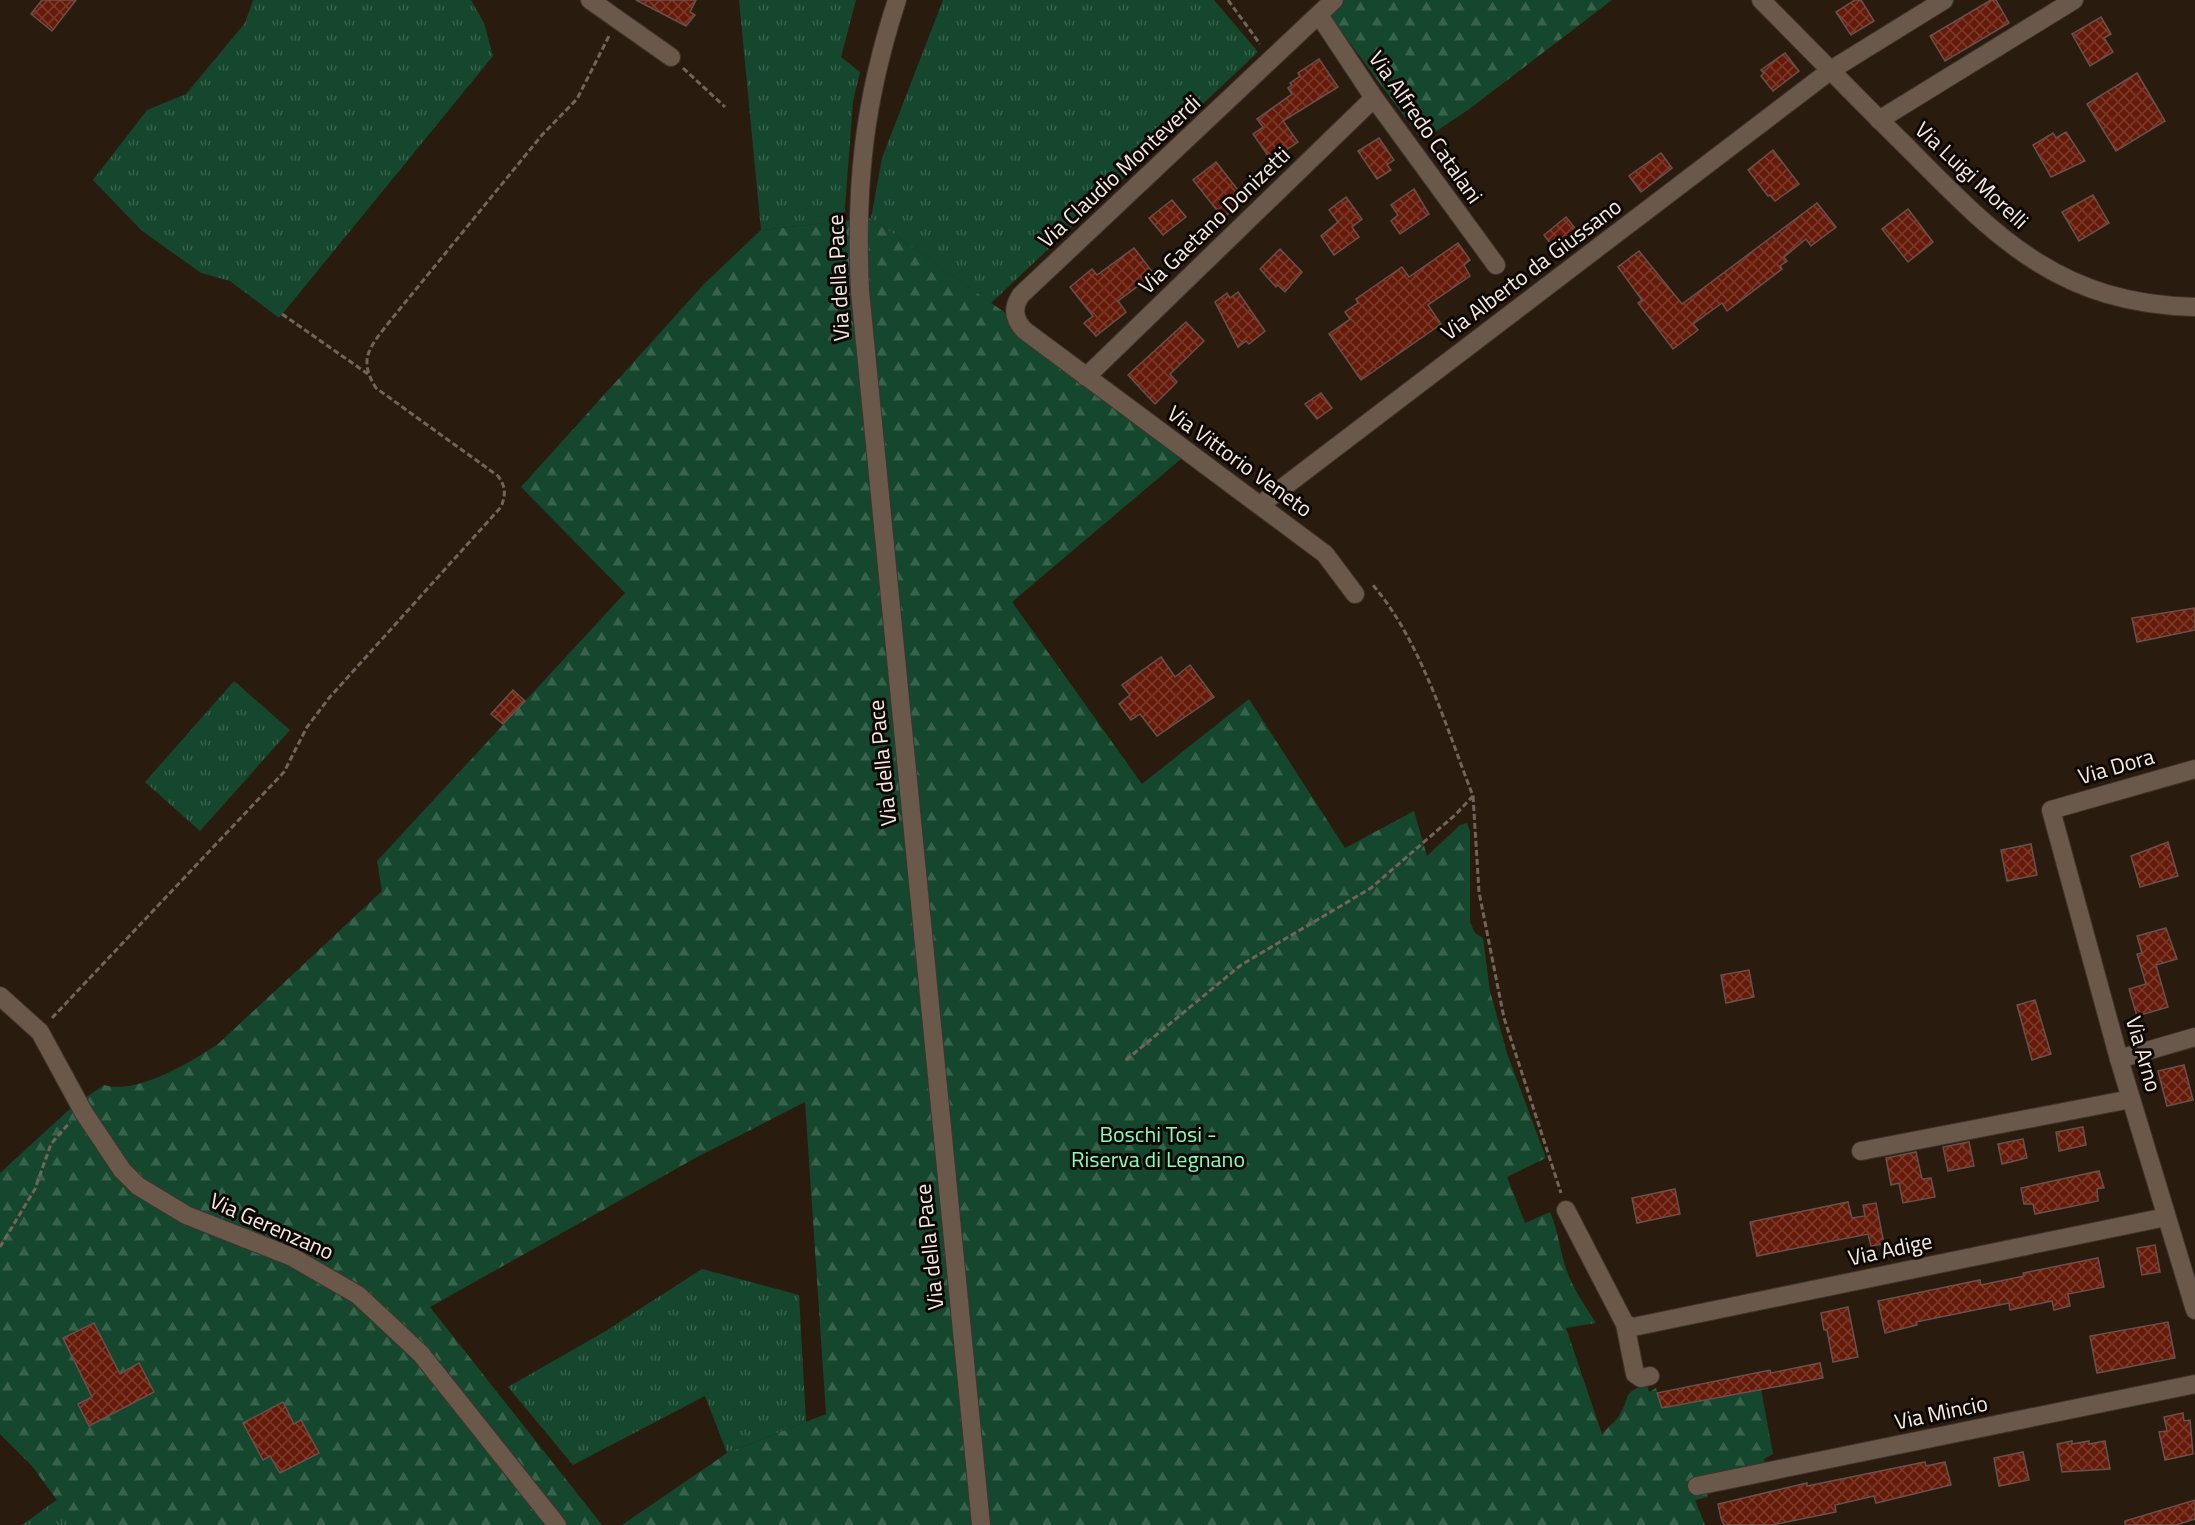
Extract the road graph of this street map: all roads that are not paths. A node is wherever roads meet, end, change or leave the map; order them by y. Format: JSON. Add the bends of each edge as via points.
{"nodes":[{"id":1,"x":590,"y":0,"type":"edge"},
{"id":2,"x":897,"y":0,"type":"edge"},
{"id":3,"x":1334,"y":0,"type":"edge"},
{"id":4,"x":1761,"y":0,"type":"edge"},
{"id":5,"x":1944,"y":0,"type":"edge"},
{"id":6,"x":2073,"y":0,"type":"edge"},
{"id":7,"x":1319,"y":15,"type":"junction"},
{"id":8,"x":671,"y":57,"type":"road end"},
{"id":9,"x":1831,"y":70,"type":"junction"},
{"id":10,"x":1374,"y":98,"type":"junction"},
{"id":11,"x":1879,"y":120,"type":"junction"},
{"id":12,"x":1496,"y":265,"type":"dead end"},
{"id":13,"x":2195,"y":308,"type":"edge"},
{"id":14,"x":1086,"y":377,"type":"junction"},
{"id":15,"x":1260,"y":505,"type":"junction"},
{"id":16,"x":1355,"y":594,"type":"dead end"},
{"id":17,"x":2195,"y":769,"type":"edge"},
{"id":18,"x":2051,"y":810,"type":"joint"},
{"id":19,"x":0,"y":996,"type":"edge"},
{"id":20,"x":2195,"y":1037,"type":"edge"},
{"id":21,"x":2120,"y":1059,"type":"junction"},
{"id":22,"x":2131,"y":1099,"type":"junction"},
{"id":23,"x":1861,"y":1150,"type":"dead end"},
{"id":24,"x":1566,"y":1210,"type":"road end"},
{"id":25,"x":2166,"y":1217,"type":"junction"},
{"id":26,"x":2195,"y":1310,"type":"edge"},
{"id":27,"x":1625,"y":1324,"type":"junction"},
{"id":28,"x":1650,"y":1376,"type":"dead end"},
{"id":29,"x":2195,"y":1384,"type":"edge"},
{"id":30,"x":1697,"y":1486,"type":"dead end"},
{"id":31,"x":557,"y":1525,"type":"edge"},
{"id":32,"x":981,"y":1525,"type":"edge"}],
"edges":[{"from":1,"to":8,"type":"street"},
{"from":2,"to":32,"type":"street","name":"Via della Pace","via":[[874,82],[862,151],[858,211],[860,291]]},
{"from":3,"to":7,"type":"street","name":"Via Claudio Monteverdi"},
{"from":4,"to":9,"type":"street","name":"Via Luigi Morelli"},
{"from":5,"to":9,"type":"street","name":"Via Alberto da Giussano"},
{"from":6,"to":11,"type":"street"},
{"from":7,"to":10,"type":"street","name":"Via Alfredo Catalani"},
{"from":7,"to":14,"type":"street","name":"Via Claudio Monteverdi","via":[[1017,302],[1015,317],[1024,330]]},
{"from":9,"to":11,"type":"street","name":"Via Luigi Morelli"},
{"from":9,"to":15,"type":"street","name":"Via Alberto da Giussano"},
{"from":10,"to":12,"type":"street","name":"Via Alfredo Catalani"},
{"from":10,"to":14,"type":"street","name":"Via Gaetano Donizetti"},
{"from":11,"to":13,"type":"street","name":"Via Luigi Morelli","via":[[1984,225],[2033,261],[2115,296]]},
{"from":14,"to":15,"type":"street","name":"Via Vittorio Veneto"},
{"from":15,"to":16,"type":"street","name":"Via Vittorio Veneto","via":[[1325,554]]},
{"from":17,"to":18,"type":"street","name":"Via Dora"},
{"from":18,"to":21,"type":"street","name":"Via Arno"},
{"from":19,"to":31,"type":"street","name":"Via Gerenzano","via":[[40,1032],[84,1113],[122,1170],[138,1186],[186,1215],[292,1257],[365,1301],[421,1354]]},
{"from":20,"to":21,"type":"street"},
{"from":21,"to":22,"type":"street","name":"Via Arno"},
{"from":22,"to":23,"type":"street"},
{"from":22,"to":25,"type":"street","name":"Via Arno"},
{"from":24,"to":27,"type":"street"},
{"from":25,"to":26,"type":"street","name":"Via Arno"},
{"from":25,"to":27,"type":"street","name":"Via Adige","via":[[1633,1327]]},
{"from":27,"to":28,"type":"street","via":[[1635,1374],[1641,1378]]},
{"from":29,"to":30,"type":"street","name":"Via Mincio"}]}
